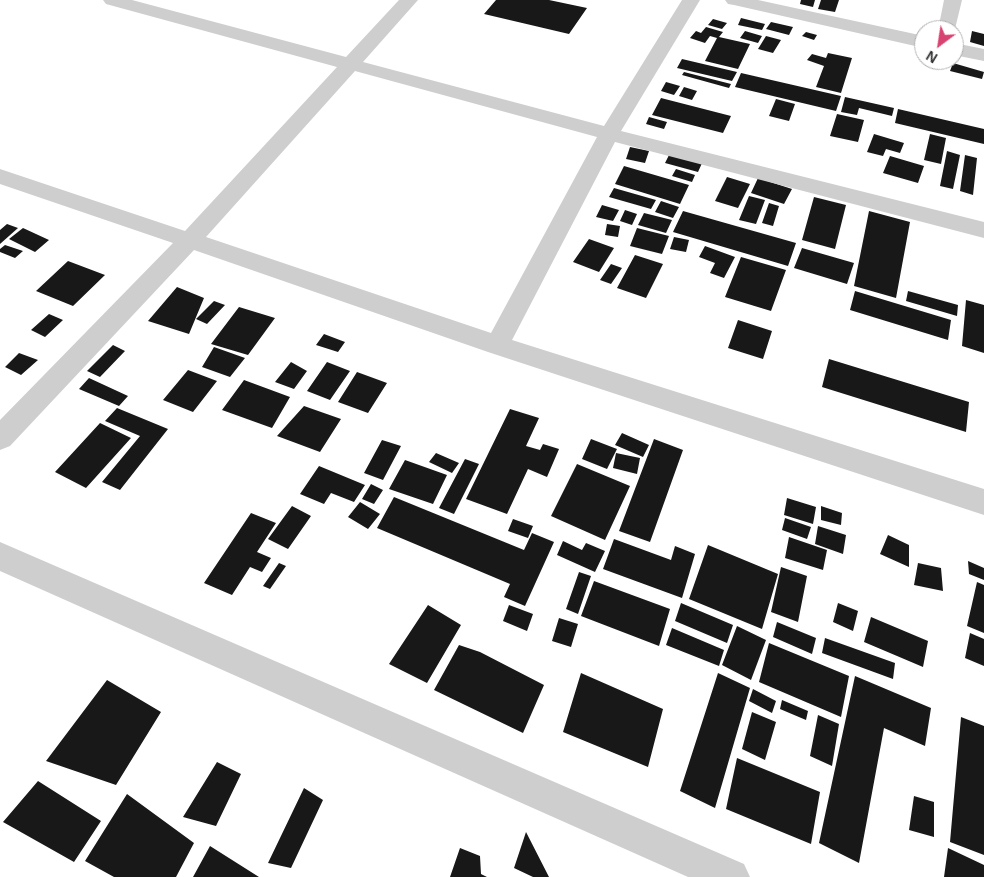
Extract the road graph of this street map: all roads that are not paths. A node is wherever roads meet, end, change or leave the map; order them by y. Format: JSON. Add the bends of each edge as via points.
{"nodes":[{"id":1,"x":112,"y":0,"type":"edge"},
{"id":2,"x":408,"y":0,"type":"edge"},
{"id":3,"x":691,"y":0,"type":"edge"},
{"id":4,"x":734,"y":0,"type":"edge"},
{"id":5,"x":953,"y":0,"type":"edge"},
{"id":6,"x":950,"y":20,"type":"edge"},
{"id":7,"x":914,"y":40,"type":"edge"},
{"id":8,"x":964,"y":51,"type":"edge"},
{"id":9,"x":984,"y":56,"type":"edge"},
{"id":10,"x":352,"y":64,"type":"junction"},
{"id":11,"x":609,"y":134,"type":"junction"},
{"id":12,"x":0,"y":176,"type":"edge"},
{"id":13,"x":984,"y":230,"type":"edge"},
{"id":14,"x":190,"y":240,"type":"junction"},
{"id":15,"x":497,"y":344,"type":"junction"},
{"id":16,"x":0,"y":438,"type":"edge"},
{"id":17,"x":984,"y":502,"type":"edge"},
{"id":18,"x":0,"y":556,"type":"edge"},
{"id":19,"x":731,"y":877,"type":"edge"}],
"edges":[{"from":1,"to":10,"type":"street"},
{"from":2,"to":10,"type":"street"},
{"from":3,"to":11,"type":"street"},
{"from":4,"to":7,"type":"street"},
{"from":5,"to":6,"type":"street"},
{"from":8,"to":9,"type":"street"},
{"from":10,"to":11,"type":"street"},
{"from":10,"to":14,"type":"street"},
{"from":11,"to":13,"type":"street"},
{"from":11,"to":15,"type":"street"},
{"from":12,"to":14,"type":"street"},
{"from":14,"to":15,"type":"street"},
{"from":14,"to":16,"type":"street"},
{"from":15,"to":17,"type":"street"},
{"from":18,"to":19,"type":"street"}]}
